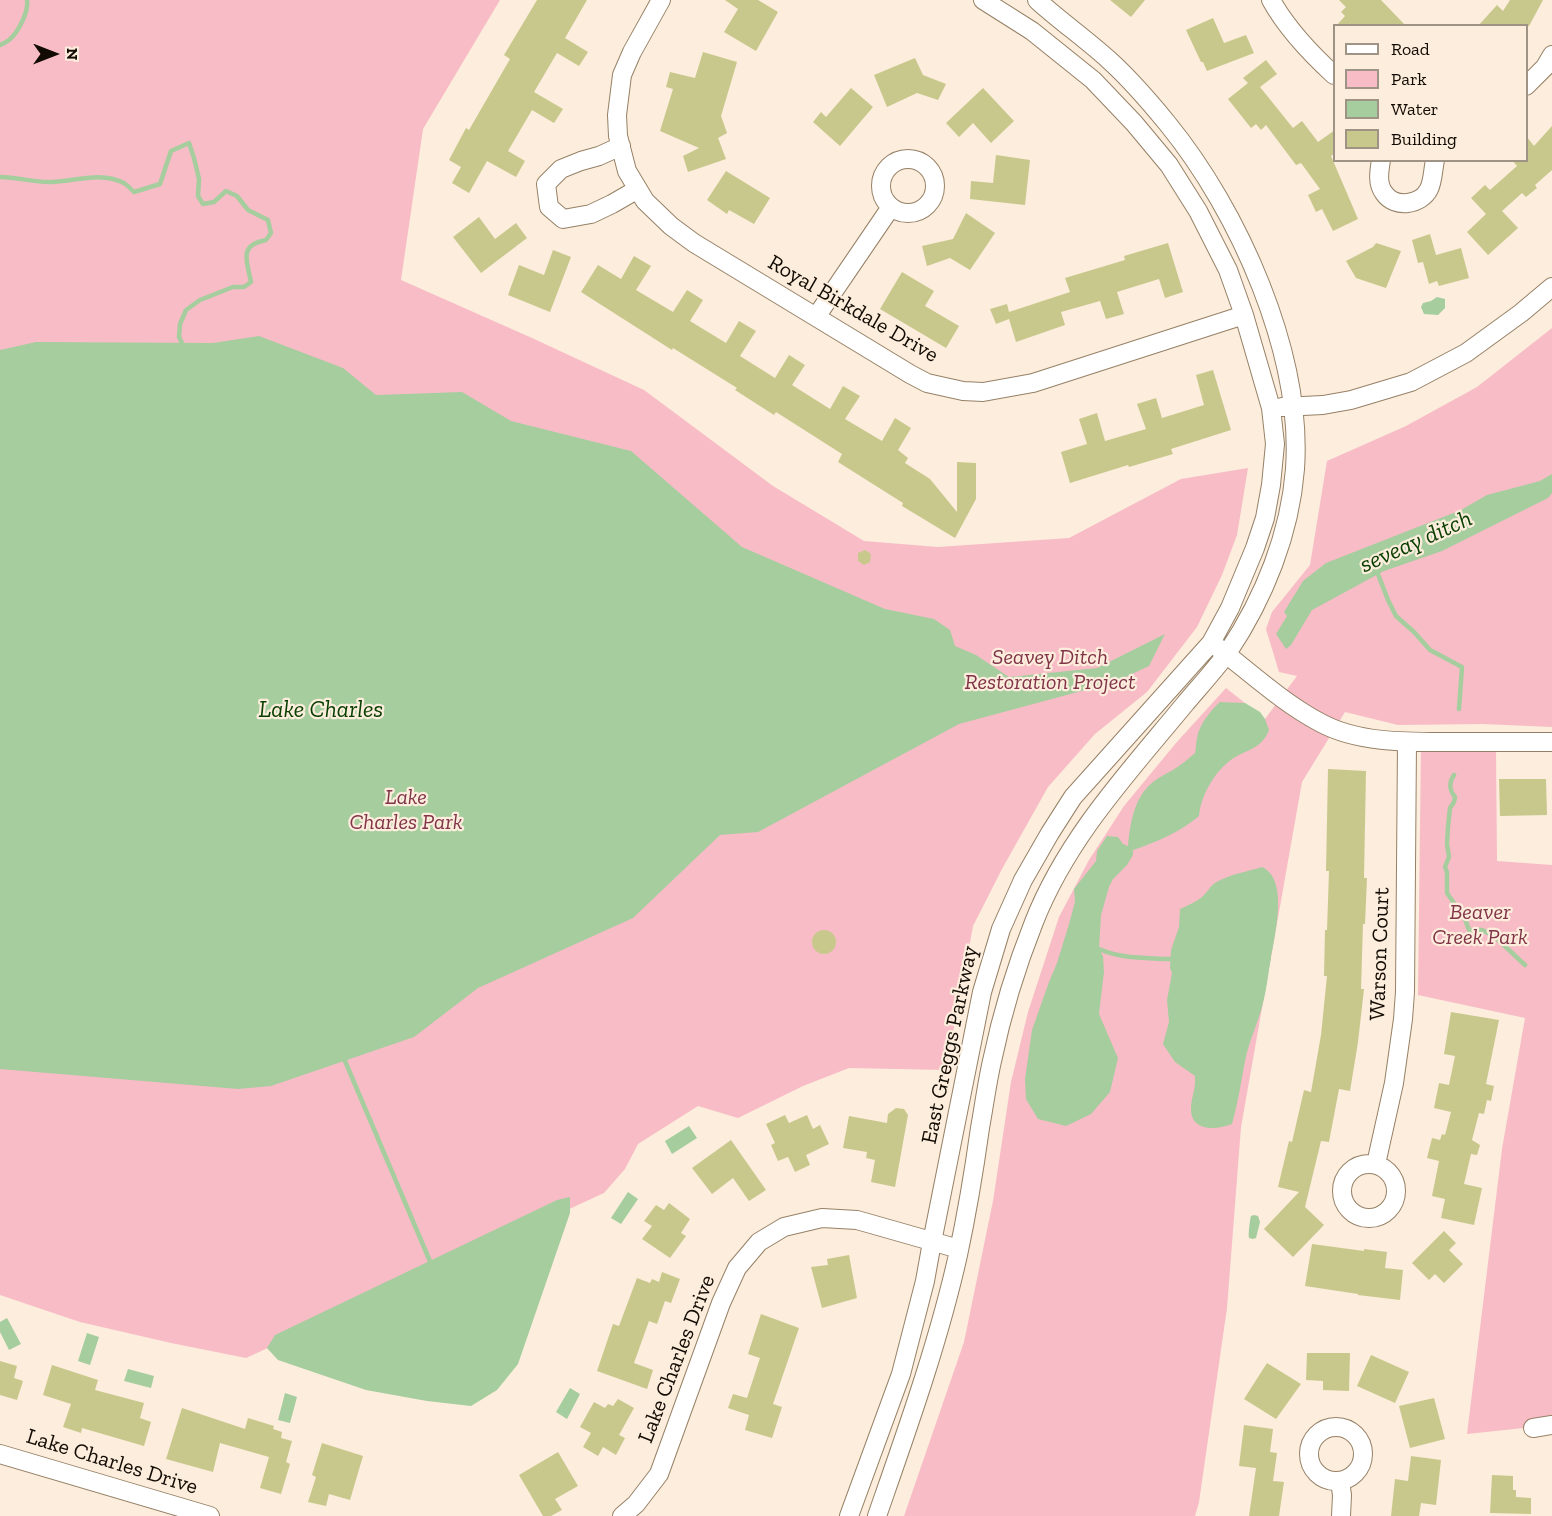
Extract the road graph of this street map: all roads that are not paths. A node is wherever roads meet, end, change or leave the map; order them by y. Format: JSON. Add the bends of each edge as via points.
{"nodes":[{"id":1,"x":661,"y":0,"type":"edge"},
{"id":2,"x":983,"y":0,"type":"edge"},
{"id":3,"x":1271,"y":0,"type":"edge"},
{"id":4,"x":1041,"y":2,"type":"edge"},
{"id":5,"x":1552,"y":55,"type":"edge"},
{"id":6,"x":1333,"y":73,"type":"edge"},
{"id":7,"x":1528,"y":85,"type":"edge"},
{"id":8,"x":621,"y":146,"type":"junction"},
{"id":9,"x":1381,"y":162,"type":"edge"},
{"id":10,"x":1435,"y":162,"type":"edge"},
{"id":11,"x":638,"y":189,"type":"junction"},
{"id":12,"x":891,"y":207,"type":"dead end"},
{"id":13,"x":1552,"y":287,"type":"edge"},
{"id":14,"x":1244,"y":315,"type":"junction"},
{"id":15,"x":816,"y":317,"type":"junction"},
{"id":16,"x":1293,"y":406,"type":"junction"},
{"id":17,"x":1271,"y":408,"type":"junction"},
{"id":18,"x":1211,"y":642,"type":"junction"},
{"id":19,"x":1226,"y":654,"type":"junction"},
{"id":20,"x":1407,"y":742,"type":"junction"},
{"id":21,"x":1552,"y":742,"type":"edge"},
{"id":22,"x":1376,"y":1164,"type":"dead end"},
{"id":23,"x":932,"y":1242,"type":"junction"},
{"id":24,"x":959,"y":1249,"type":"junction"},
{"id":25,"x":1552,"y":1425,"type":"edge"},
{"id":26,"x":1533,"y":1428,"type":"dead end"},
{"id":27,"x":0,"y":1454,"type":"edge"},
{"id":28,"x":1340,"y":1481,"type":"dead end"},
{"id":29,"x":210,"y":1516,"type":"edge"},
{"id":30,"x":622,"y":1516,"type":"edge"},
{"id":31,"x":849,"y":1516,"type":"edge"},
{"id":32,"x":877,"y":1516,"type":"edge"},
{"id":33,"x":1341,"y":1516,"type":"edge"}],
"edges":[{"from":1,"to":8,"type":"street","name":"Royal Birkdale Drive","via":[[622,75],[617,115]]},
{"from":2,"to":14,"type":"street","name":"East Greggs Parkway","via":[[1032,31],[1084,73],[1134,123],[1198,211],[1228,270]]},
{"from":3,"to":6,"type":"street","via":[[1291,30]]},
{"from":4,"to":16,"type":"street","name":"East Greggs Parkway","via":[[1111,62],[1193,155],[1256,272],[1274,320]]},
{"from":5,"to":7,"type":"street"},
{"from":8,"to":11,"type":"street","name":"Royal Birkdale Drive","via":[[627,171]]},
{"from":8,"to":11,"type":"street","via":[[561,169],[546,184],[549,207],[563,219],[591,214]]},
{"from":9,"to":10,"type":"street","via":[[1379,181],[1384,194],[1393,201],[1408,203],[1423,198],[1430,188]]},
{"from":11,"to":15,"type":"street","name":"Royal Birkdale Drive","via":[[645,201],[694,243]]},
{"from":12,"to":15,"type":"street"},
{"from":13,"to":16,"type":"street","via":[[1466,353],[1411,382],[1351,400]]},
{"from":14,"to":15,"type":"street","name":"Royal Birkdale Drive","via":[[1033,383],[983,392],[927,383]]},
{"from":14,"to":17,"type":"street","name":"East Greggs Parkway"},
{"from":16,"to":17,"type":"street"},
{"from":16,"to":19,"type":"street","name":"East Greggs Parkway","via":[[1295,473],[1286,523],[1254,608]]},
{"from":17,"to":18,"type":"street","name":"East Greggs Parkway","via":[[1275,444],[1265,518],[1245,574]]},
{"from":18,"to":19,"type":"street"},
{"from":18,"to":23,"type":"street","name":"East Greggs Parkway","via":[[1073,797],[1023,880],[1001,929],[982,992]]},
{"from":19,"to":20,"type":"street","via":[[1322,724],[1359,736]]},
{"from":19,"to":24,"type":"street","name":"East Greggs Parkway","via":[[1098,808],[1070,850],[1036,917],[1001,1020]]},
{"from":20,"to":21,"type":"street"},
{"from":20,"to":22,"type":"street","name":"Warson Court","via":[[1405,992],[1394,1083]]},
{"from":23,"to":24,"type":"street","name":"Lake Charles Drive"},
{"from":23,"to":30,"type":"street","name":"Lake Charles Drive","via":[[857,1220],[822,1218],[784,1227],[759,1242],[737,1268],[721,1303],[659,1474]]},
{"from":23,"to":31,"type":"street","name":"East Greggs Parkway","via":[[901,1374]]},
{"from":24,"to":32,"type":"street","name":"East Greggs Parkway","via":[[936,1342]]},
{"from":25,"to":26,"type":"street"},
{"from":27,"to":29,"type":"street","name":"Lake Charles Drive"},
{"from":28,"to":33,"type":"street"}]}
